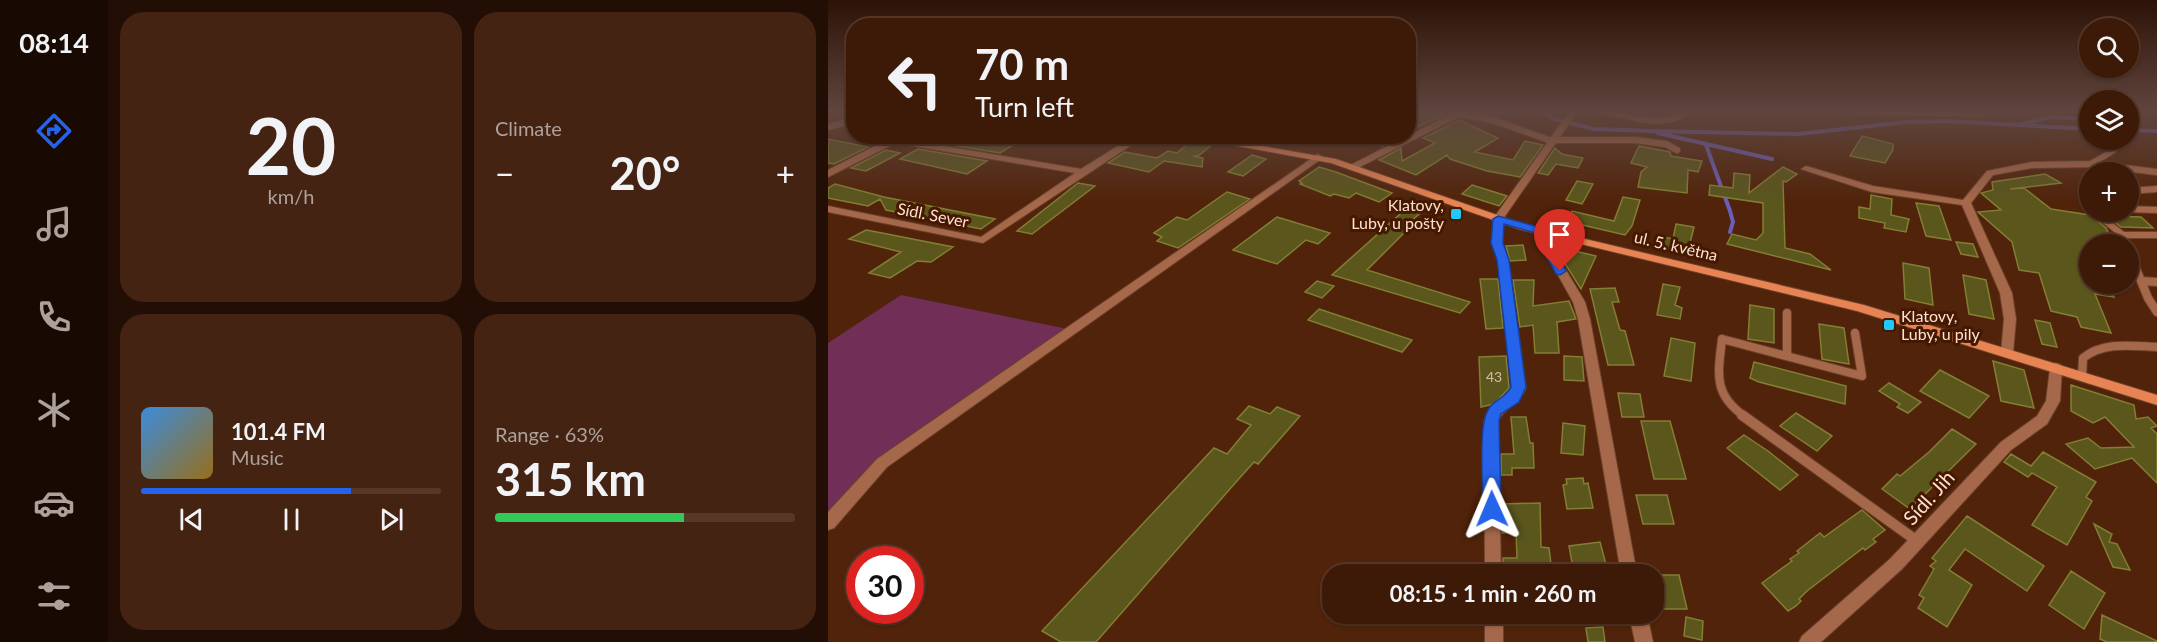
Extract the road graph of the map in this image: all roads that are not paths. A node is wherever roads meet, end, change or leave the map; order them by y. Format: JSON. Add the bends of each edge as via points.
{"nodes":[{"id":1,"x":1551,"y":142,"type":"edge"},
{"id":2,"x":1644,"y":142,"type":"edge"},
{"id":3,"x":886,"y":144,"type":"edge"},
{"id":4,"x":931,"y":144,"type":"edge"},
{"id":5,"x":1128,"y":144,"type":"edge"},
{"id":6,"x":1236,"y":144,"type":"edge"},
{"id":7,"x":1395,"y":144,"type":"edge"},
{"id":8,"x":1677,"y":150,"type":"dead end"},
{"id":9,"x":2113,"y":150,"type":"edge"},
{"id":10,"x":1318,"y":157,"type":"junction"},
{"id":11,"x":2095,"y":162,"type":"edge"},
{"id":12,"x":2079,"y":164,"type":"edge"},
{"id":13,"x":1353,"y":166,"type":"junction"},
{"id":14,"x":1806,"y":169,"type":"dead end"},
{"id":15,"x":2139,"y":170,"type":"edge"},
{"id":16,"x":1083,"y":172,"type":"junction"},
{"id":17,"x":2157,"y":172,"type":"edge"},
{"id":18,"x":828,"y":174,"type":"edge"},
{"id":19,"x":2157,"y":189,"type":"edge"},
{"id":20,"x":2139,"y":190,"type":"edge"},
{"id":21,"x":1966,"y":203,"type":"junction"},
{"id":22,"x":828,"y":209,"type":"edge"},
{"id":23,"x":2139,"y":209,"type":"edge"},
{"id":24,"x":2157,"y":210,"type":"edge"},
{"id":25,"x":1498,"y":219,"type":"junction"},
{"id":26,"x":2107,"y":222,"type":"edge"},
{"id":27,"x":2122,"y":234,"type":"edge"},
{"id":28,"x":1553,"y":235,"type":"junction"},
{"id":29,"x":2139,"y":235,"type":"edge"},
{"id":30,"x":2157,"y":235,"type":"edge"},
{"id":31,"x":2139,"y":276,"type":"edge"},
{"id":32,"x":2141,"y":281,"type":"junction"},
{"id":33,"x":2157,"y":282,"type":"edge"},
{"id":34,"x":2157,"y":312,"type":"edge"},
{"id":35,"x":1787,"y":313,"type":"dead end"},
{"id":36,"x":1855,"y":333,"type":"dead end"},
{"id":37,"x":2157,"y":347,"type":"edge"},
{"id":38,"x":2007,"y":353,"type":"junction"},
{"id":39,"x":1787,"y":355,"type":"junction"},
{"id":40,"x":2056,"y":368,"type":"junction"},
{"id":41,"x":2082,"y":376,"type":"junction"},
{"id":42,"x":2157,"y":400,"type":"edge"},
{"id":43,"x":828,"y":522,"type":"edge"},
{"id":44,"x":1919,"y":542,"type":"junction"},
{"id":45,"x":1493,"y":564,"type":"edge"},
{"id":46,"x":1627,"y":564,"type":"edge"},
{"id":47,"x":1494,"y":624,"type":"edge"},
{"id":48,"x":1640,"y":624,"type":"edge"},
{"id":49,"x":1494,"y":642,"type":"edge"},
{"id":50,"x":1644,"y":642,"type":"edge"},
{"id":51,"x":1808,"y":642,"type":"edge"}],
"edges":[{"from":1,"to":25,"type":"street"},
{"from":2,"to":8,"type":"lane"},
{"from":3,"to":18,"type":"street"},
{"from":4,"to":16,"type":"street"},
{"from":5,"to":16,"type":"street","name":"Sídl. Sever"},
{"from":6,"to":10,"type":"street","name":"ul. 5. května"},
{"from":7,"to":13,"type":"lane"},
{"from":9,"to":11,"type":"street"},
{"from":10,"to":13,"type":"street","name":"ul. 5. května"},
{"from":10,"to":43,"type":"street","via":[[882,463]]},
{"from":12,"to":21,"type":"street","via":[[2031,165],[1990,173]]},
{"from":13,"to":25,"type":"street","name":"ul. 5. května"},
{"from":14,"to":21,"type":"street","via":[[1872,189]]},
{"from":15,"to":17,"type":"lane"},
{"from":16,"to":22,"type":"street","name":"Sídl. Sever","via":[[983,240]]},
{"from":19,"to":20,"type":"lane"},
{"from":21,"to":38,"type":"street","via":[[2006,293],[2010,319]]},
{"from":23,"to":24,"type":"lane"},
{"from":25,"to":28,"type":"street","name":"ul. 5. května"},
{"from":25,"to":45,"type":"street","via":[[1497,243],[1503,260],[1518,387],[1513,398],[1495,411],[1491,421]]},
{"from":26,"to":27,"type":"lane"},
{"from":28,"to":38,"type":"street","name":"ul. 5. května","via":[[1814,296]]},
{"from":28,"to":46,"type":"street","via":[[1549,250],[1584,319]]},
{"from":29,"to":30,"type":"lane"},
{"from":31,"to":32,"type":"lane"},
{"from":32,"to":33,"type":"lane"},
{"from":32,"to":34,"type":"lane"},
{"from":35,"to":39,"type":"lane"},
{"from":36,"to":39,"type":"lane","via":[[1862,376]]},
{"from":37,"to":41,"type":"lane","via":[[2092,351],[2083,358]]},
{"from":38,"to":40,"type":"street","name":"ul. 5. května"},
{"from":39,"to":44,"type":"lane","via":[[1722,339],[1720,392],[1733,408]]},
{"from":40,"to":41,"type":"street","name":"ul. 5. května"},
{"from":40,"to":44,"type":"street","name":"Sídl. Jih","via":[[2053,400],[2042,420],[2006,446]]},
{"from":41,"to":42,"type":"street","name":"ul. 5. května"},
{"from":44,"to":51,"type":"street","name":"Sídl. Jih"},
{"from":47,"to":49,"type":"street"},
{"from":48,"to":50,"type":"street"}]}
